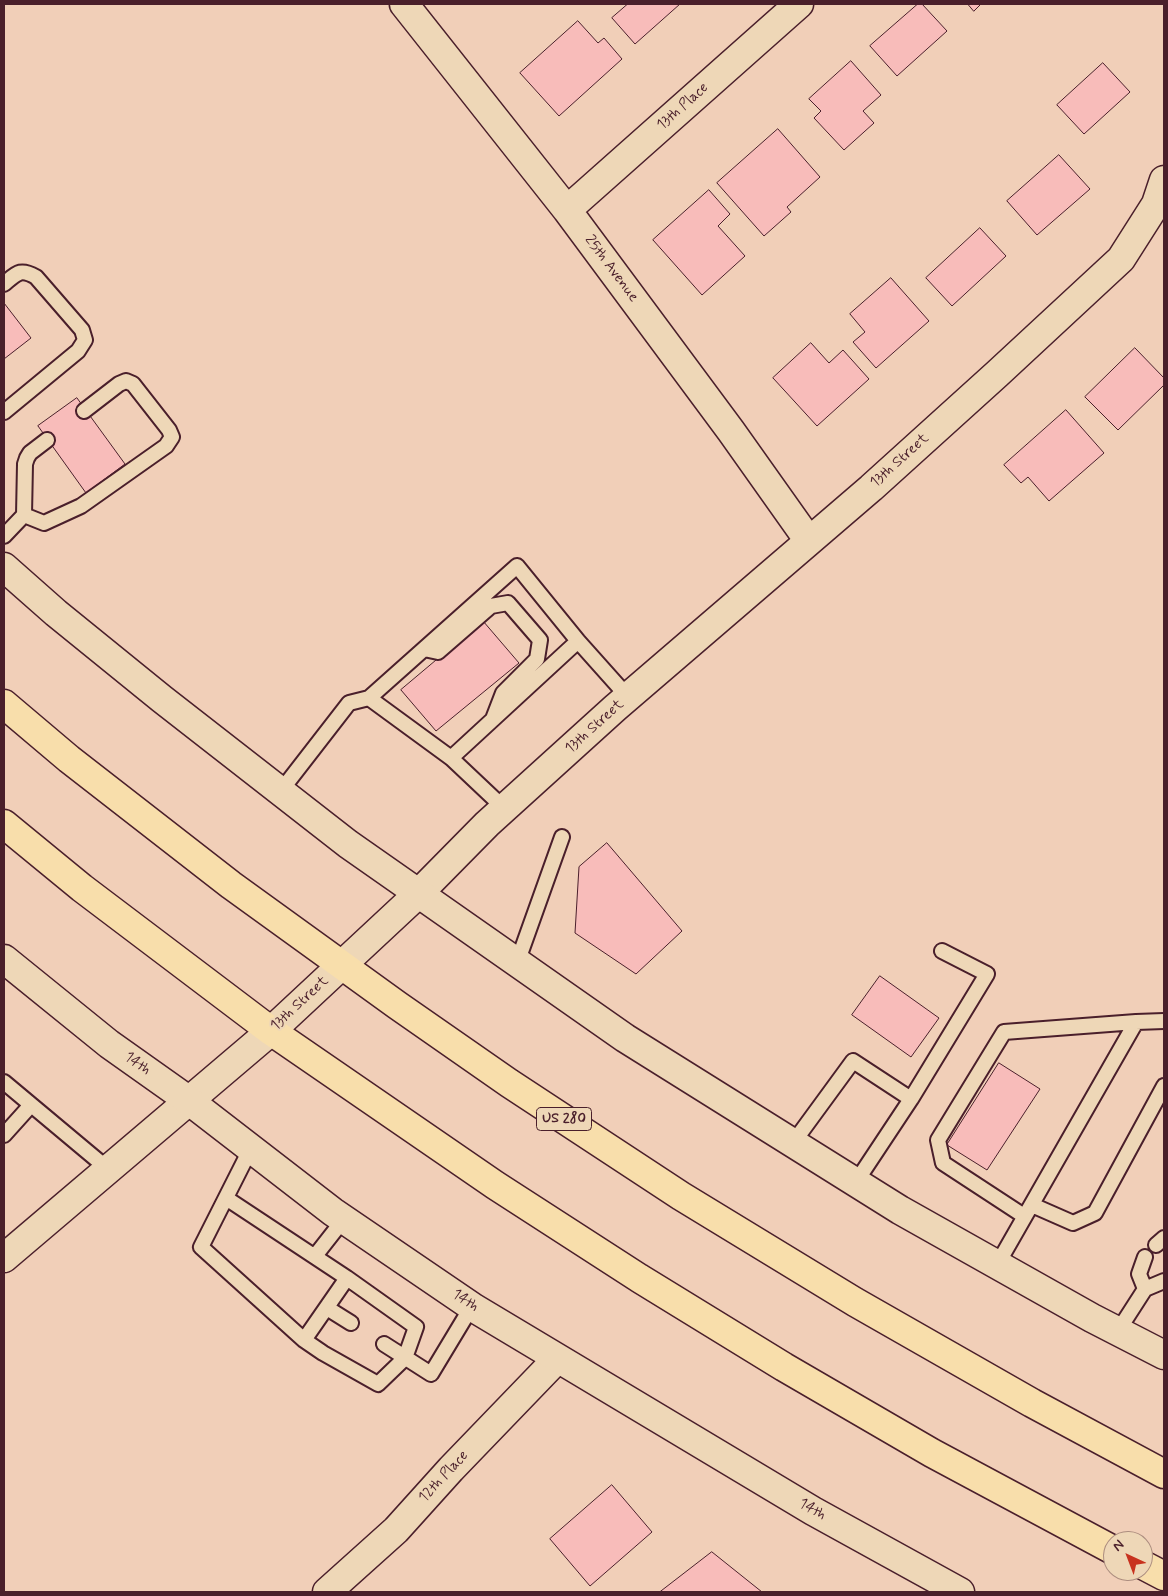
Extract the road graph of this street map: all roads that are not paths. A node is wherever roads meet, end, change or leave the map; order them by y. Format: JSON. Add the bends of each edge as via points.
{"nodes":[{"id":1,"x":404,"y":4,"type":"edge"},
{"id":2,"x":799,"y":4,"type":"edge"},
{"id":3,"x":1164,"y":180,"type":"edge"},
{"id":4,"x":567,"y":210,"type":"junction"},
{"id":5,"x":4,"y":284,"type":"edge"},
{"id":6,"x":84,"y":411,"type":"dead end"},
{"id":7,"x":4,"y":412,"type":"edge"},
{"id":8,"x":47,"y":440,"type":"dead end"},
{"id":9,"x":24,"y":515,"type":"junction"},
{"id":10,"x":4,"y":536,"type":"edge"},
{"id":11,"x":809,"y":541,"type":"junction"},
{"id":12,"x":4,"y":567,"type":"edge"},
{"id":13,"x":578,"y":641,"type":"junction"},
{"id":14,"x":424,"y":649,"type":"junction"},
{"id":15,"x":628,"y":696,"type":"junction"},
{"id":16,"x":369,"y":698,"type":"junction"},
{"id":17,"x":4,"y":704,"type":"edge"},
{"id":18,"x":493,"y":719,"type":"junction"},
{"id":19,"x":451,"y":758,"type":"junction"},
{"id":20,"x":280,"y":792,"type":"junction"},
{"id":21,"x":505,"y":809,"type":"junction"},
{"id":22,"x":4,"y":824,"type":"edge"},
{"id":23,"x":562,"y":837,"type":"dead end"},
{"id":24,"x":418,"y":894,"type":"junction"},
{"id":25,"x":942,"y":951,"type":"dead end"},
{"id":26,"x":4,"y":960,"type":"edge"},
{"id":27,"x":517,"y":963,"type":"junction"},
{"id":28,"x":342,"y":965,"type":"junction"},
{"id":29,"x":1164,"y":1021,"type":"edge"},
{"id":30,"x":1136,"y":1022,"type":"junction"},
{"id":31,"x":271,"y":1031,"type":"junction"},
{"id":32,"x":4,"y":1082,"type":"edge"},
{"id":33,"x":1164,"y":1086,"type":"edge"},
{"id":34,"x":911,"y":1099,"type":"junction"},
{"id":35,"x":188,"y":1100,"type":"junction"},
{"id":36,"x":31,"y":1105,"type":"junction"},
{"id":37,"x":4,"y":1135,"type":"edge"},
{"id":38,"x":794,"y":1144,"type":"junction"},
{"id":39,"x":251,"y":1148,"type":"junction"},
{"id":40,"x":108,"y":1169,"type":"junction"},
{"id":41,"x":856,"y":1182,"type":"junction"},
{"id":42,"x":226,"y":1198,"type":"junction"},
{"id":43,"x":1028,"y":1210,"type":"junction"},
{"id":44,"x":344,"y":1219,"type":"junction"},
{"id":45,"x":315,"y":1256,"type":"junction"},
{"id":46,"x":4,"y":1258,"type":"edge"},
{"id":47,"x":1145,"y":1258,"type":"dead end"},
{"id":48,"x":998,"y":1265,"type":"junction"},
{"id":49,"x":347,"y":1278,"type":"junction"},
{"id":50,"x":1164,"y":1282,"type":"edge"},
{"id":51,"x":1145,"y":1290,"type":"junction"},
{"id":52,"x":472,"y":1306,"type":"junction"},
{"id":53,"x":327,"y":1308,"type":"junction"},
{"id":54,"x":351,"y":1323,"type":"dead end"},
{"id":55,"x":1118,"y":1332,"type":"junction"},
{"id":56,"x":304,"y":1340,"type":"junction"},
{"id":57,"x":384,"y":1344,"type":"dead end"},
{"id":58,"x":1164,"y":1355,"type":"edge"},
{"id":59,"x":405,"y":1358,"type":"junction"},
{"id":60,"x":557,"y":1359,"type":"junction"},
{"id":61,"x":1164,"y":1474,"type":"edge"},
{"id":62,"x":1103,"y":1545,"type":"edge"},
{"id":63,"x":327,"y":1592,"type":"edge"},
{"id":64,"x":960,"y":1592,"type":"edge"}],
"edges":[{"from":1,"to":4,"type":"street","name":"25th Avenue"},
{"from":2,"to":4,"type":"street","name":"13th Place"},
{"from":3,"to":11,"type":"street","name":"13th Street","via":[[1156,204],[1120,259],[983,387]]},
{"from":4,"to":11,"type":"street","name":"25th Avenue"},
{"from":5,"to":7,"type":"lane","via":[[18,273],[26,272],[36,277],[82,330],[85,340],[78,351]]},
{"from":6,"to":9,"type":"lane","via":[[126,381],[133,384],[172,437],[166,446],[81,506],[44,523]]},
{"from":8,"to":9,"type":"lane","via":[[30,453],[25,464]]},
{"from":9,"to":10,"type":"lane"},
{"from":11,"to":15,"type":"street","name":"13th Street"},
{"from":12,"to":20,"type":"street","via":[[63,619]]},
{"from":13,"to":14,"type":"lane","via":[[518,566]]},
{"from":13,"to":15,"type":"lane"},
{"from":13,"to":18,"type":"lane"},
{"from":14,"to":16,"type":"lane"},
{"from":14,"to":18,"type":"lane","via":[[438,652],[491,606],[508,603],[540,640],[538,659],[503,693]]},
{"from":15,"to":21,"type":"street","name":"13th Street"},
{"from":16,"to":19,"type":"lane"},
{"from":16,"to":20,"type":"lane","via":[[349,704]]},
{"from":17,"to":28,"type":"highway","number":"US 280","via":[[231,885]]},
{"from":18,"to":19,"type":"lane"},
{"from":19,"to":21,"type":"lane"},
{"from":20,"to":24,"type":"street"},
{"from":21,"to":24,"type":"street","name":"13th Street"},
{"from":22,"to":31,"type":"highway","via":[[82,888]]},
{"from":23,"to":27,"type":"lane"},
{"from":24,"to":27,"type":"street"},
{"from":24,"to":28,"type":"street","name":"13th Street"},
{"from":25,"to":34,"type":"lane","via":[[987,974]]},
{"from":26,"to":35,"type":"street","name":"14th","via":[[110,1044]]},
{"from":27,"to":38,"type":"street","via":[[625,1038]]},
{"from":28,"to":31,"type":"street","name":"13th Street"},
{"from":28,"to":61,"type":"highway","number":"US 280","via":[[509,1083],[681,1196],[855,1302]]},
{"from":29,"to":30,"type":"lane"},
{"from":30,"to":43,"type":"lane"},
{"from":30,"to":43,"type":"lane","via":[[1004,1032],[938,1140],[943,1163]]},
{"from":31,"to":35,"type":"street","name":"13th Street"},
{"from":31,"to":62,"type":"highway","via":[[495,1185],[639,1278],[932,1453]]},
{"from":32,"to":36,"type":"lane"},
{"from":33,"to":43,"type":"lane","via":[[1095,1213],[1073,1223]]},
{"from":34,"to":38,"type":"lane","via":[[853,1061]]},
{"from":34,"to":41,"type":"lane"},
{"from":35,"to":39,"type":"street","name":"14th"},
{"from":35,"to":40,"type":"street","name":"13th Street"},
{"from":36,"to":37,"type":"lane"},
{"from":36,"to":40,"type":"lane"},
{"from":38,"to":41,"type":"street"},
{"from":39,"to":42,"type":"lane"},
{"from":39,"to":44,"type":"street","name":"14th"},
{"from":40,"to":46,"type":"street","name":"13th Street"},
{"from":41,"to":48,"type":"street"},
{"from":42,"to":45,"type":"lane"},
{"from":42,"to":56,"type":"lane","via":[[201,1247]]},
{"from":43,"to":48,"type":"lane"},
{"from":44,"to":45,"type":"lane"},
{"from":44,"to":52,"type":"street","name":"14th"},
{"from":45,"to":49,"type":"lane"},
{"from":47,"to":51,"type":"lane","via":[[1139,1274]]},
{"from":48,"to":55,"type":"street"},
{"from":49,"to":53,"type":"lane"},
{"from":49,"to":59,"type":"lane","via":[[416,1327]]},
{"from":50,"to":51,"type":"lane"},
{"from":51,"to":55,"type":"lane"},
{"from":52,"to":59,"type":"lane","via":[[431,1374]]},
{"from":52,"to":60,"type":"street","name":"14th"},
{"from":53,"to":54,"type":"lane"},
{"from":53,"to":56,"type":"lane"},
{"from":55,"to":58,"type":"street"},
{"from":56,"to":59,"type":"lane","via":[[378,1384]]},
{"from":57,"to":59,"type":"lane"},
{"from":60,"to":63,"type":"street","name":"12th Place","via":[[396,1530]]},
{"from":60,"to":64,"type":"street","name":"14th","via":[[813,1511]]}]}
